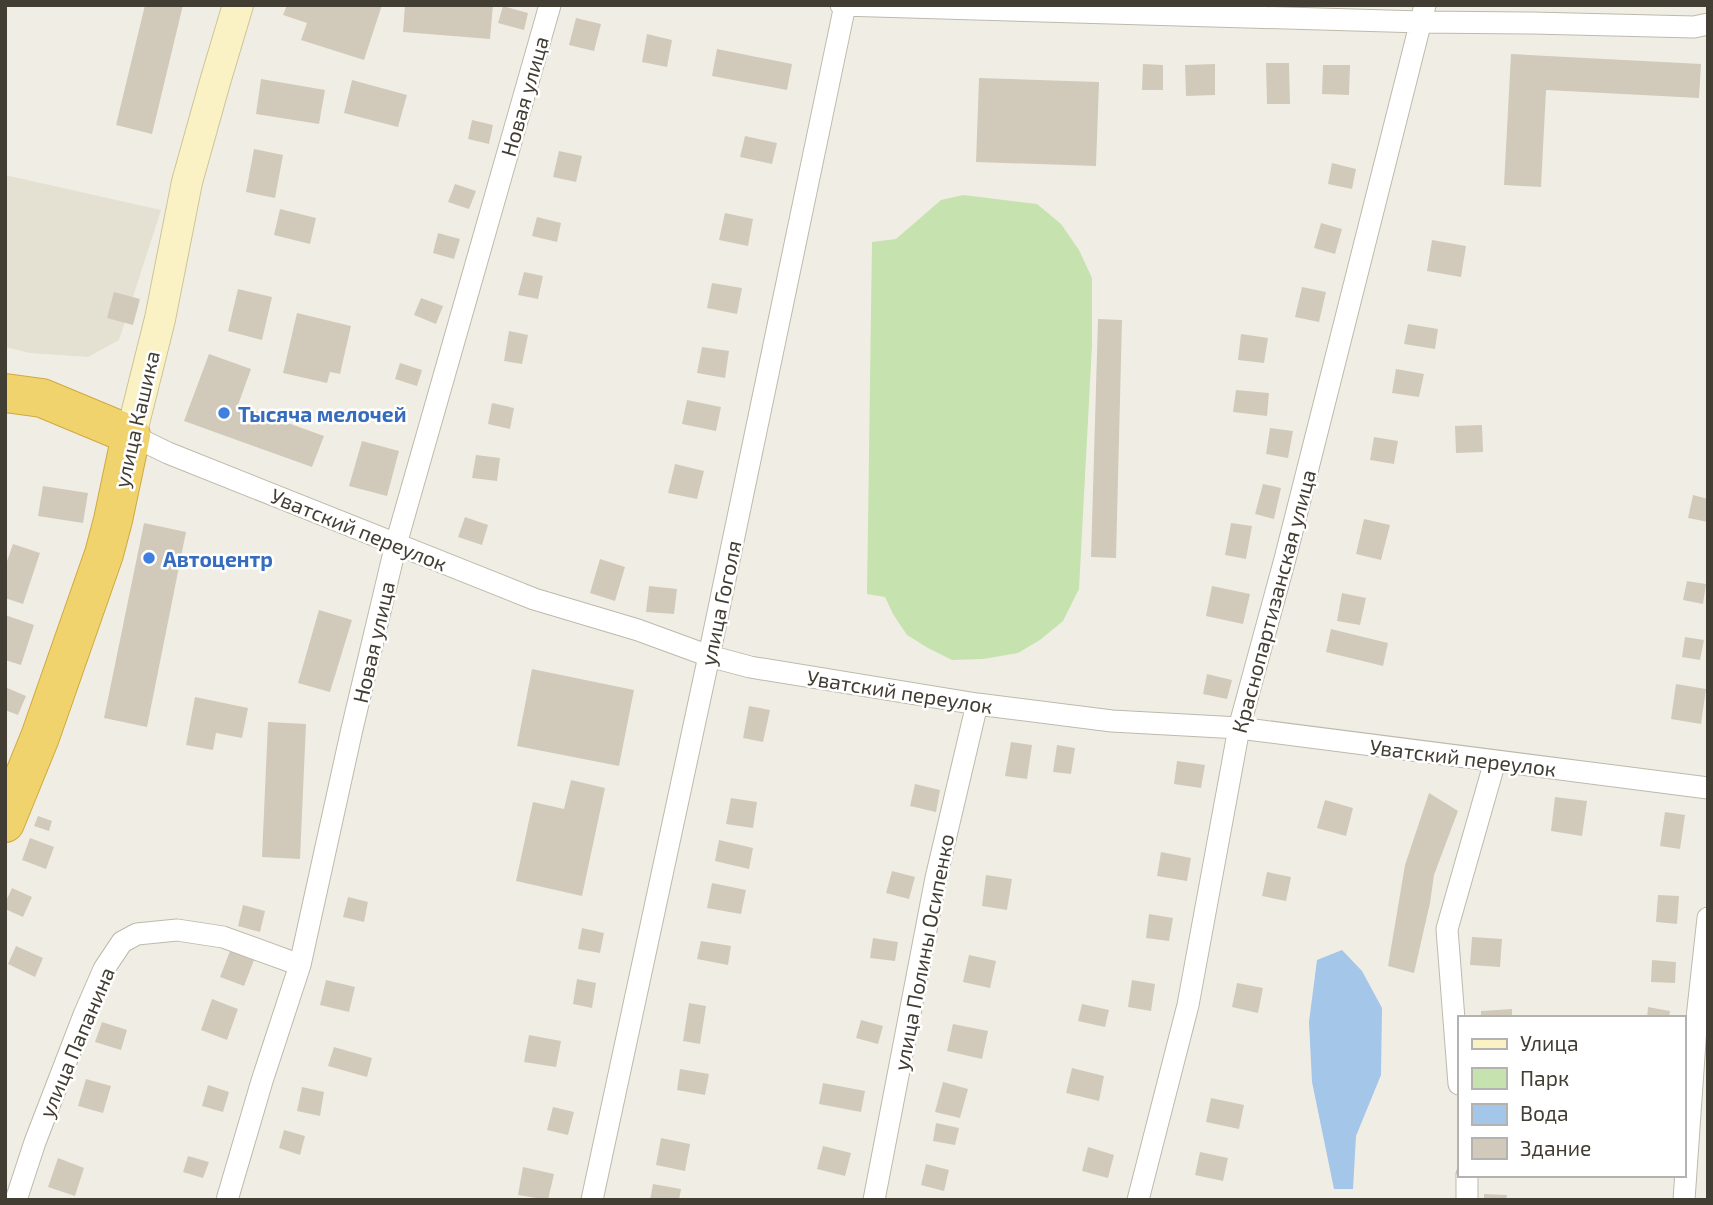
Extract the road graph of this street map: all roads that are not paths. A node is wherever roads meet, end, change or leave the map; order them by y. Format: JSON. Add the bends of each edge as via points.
{"nodes":[{"id":1,"x":238,"y":5,"type":"edge"},
{"id":2,"x":550,"y":5,"type":"edge"},
{"id":3,"x":843,"y":5,"type":"edge"},
{"id":4,"x":1423,"y":14,"type":"edge"},
{"id":5,"x":1708,"y":24,"type":"edge"},
{"id":6,"x":5,"y":393,"type":"edge"},
{"id":7,"x":131,"y":435,"type":"junction"},
{"id":8,"x":396,"y":544,"type":"junction"},
{"id":9,"x":709,"y":656,"type":"junction"},
{"id":10,"x":977,"y":704,"type":"junction"},
{"id":11,"x":1239,"y":729,"type":"junction"},
{"id":12,"x":1495,"y":761,"type":"junction"},
{"id":13,"x":1708,"y":788,"type":"edge"},
{"id":14,"x":5,"y":823,"type":"edge"},
{"id":15,"x":1708,"y":918,"type":"edge"},
{"id":16,"x":300,"y":965,"type":"junction"},
{"id":17,"x":1458,"y":1071,"type":"edge"},
{"id":18,"x":1467,"y":1177,"type":"edge"},
{"id":19,"x":16,"y":1200,"type":"edge"},
{"id":20,"x":228,"y":1200,"type":"edge"},
{"id":21,"x":592,"y":1200,"type":"edge"},
{"id":22,"x":874,"y":1200,"type":"edge"},
{"id":23,"x":1138,"y":1200,"type":"edge"},
{"id":24,"x":1467,"y":1200,"type":"edge"},
{"id":25,"x":1684,"y":1200,"type":"edge"}],
"edges":[{"from":1,"to":7,"type":"street","name":"улица Кашика","via":[[187,182]]},
{"from":2,"to":8,"type":"street","name":"Новая улица"},
{"from":3,"to":4,"type":"street"},
{"from":3,"to":9,"type":"street","name":"улица Гоголя"},
{"from":4,"to":5,"type":"street"},
{"from":4,"to":11,"type":"street","name":"Краснопартизанская улица"},
{"from":6,"to":7,"type":"highway","via":[[42,398]]},
{"from":7,"to":8,"type":"street","name":"Уватский переулок"},
{"from":7,"to":14,"type":"highway","name":"улица Кашика","via":[[104,554]]},
{"from":8,"to":9,"type":"street","name":"Уватский переулок","via":[[534,599]]},
{"from":8,"to":16,"type":"street","name":"Новая улица"},
{"from":9,"to":10,"type":"street","name":"Уватский переулок","via":[[750,667]]},
{"from":9,"to":21,"type":"street","name":"улица Гоголя"},
{"from":10,"to":11,"type":"street","name":"Уватский переулок","via":[[1112,721]]},
{"from":10,"to":22,"type":"street","name":"улица Полины Осипенко","via":[[936,877]]},
{"from":11,"to":12,"type":"street","name":"Уватский переулок"},
{"from":11,"to":23,"type":"street","name":"Краснопартизанская улица","via":[[1188,1005]]},
{"from":12,"to":13,"type":"street","name":"Уватский переулок"},
{"from":12,"to":17,"type":"street","via":[[1447,929]]},
{"from":15,"to":25,"type":"street"},
{"from":16,"to":19,"type":"street","name":"улица Папанина","via":[[223,937],[177,930],[137,934],[122,942],[84,1015]]},
{"from":16,"to":20,"type":"street","name":"Новая улица"},
{"from":18,"to":24,"type":"street"}]}
